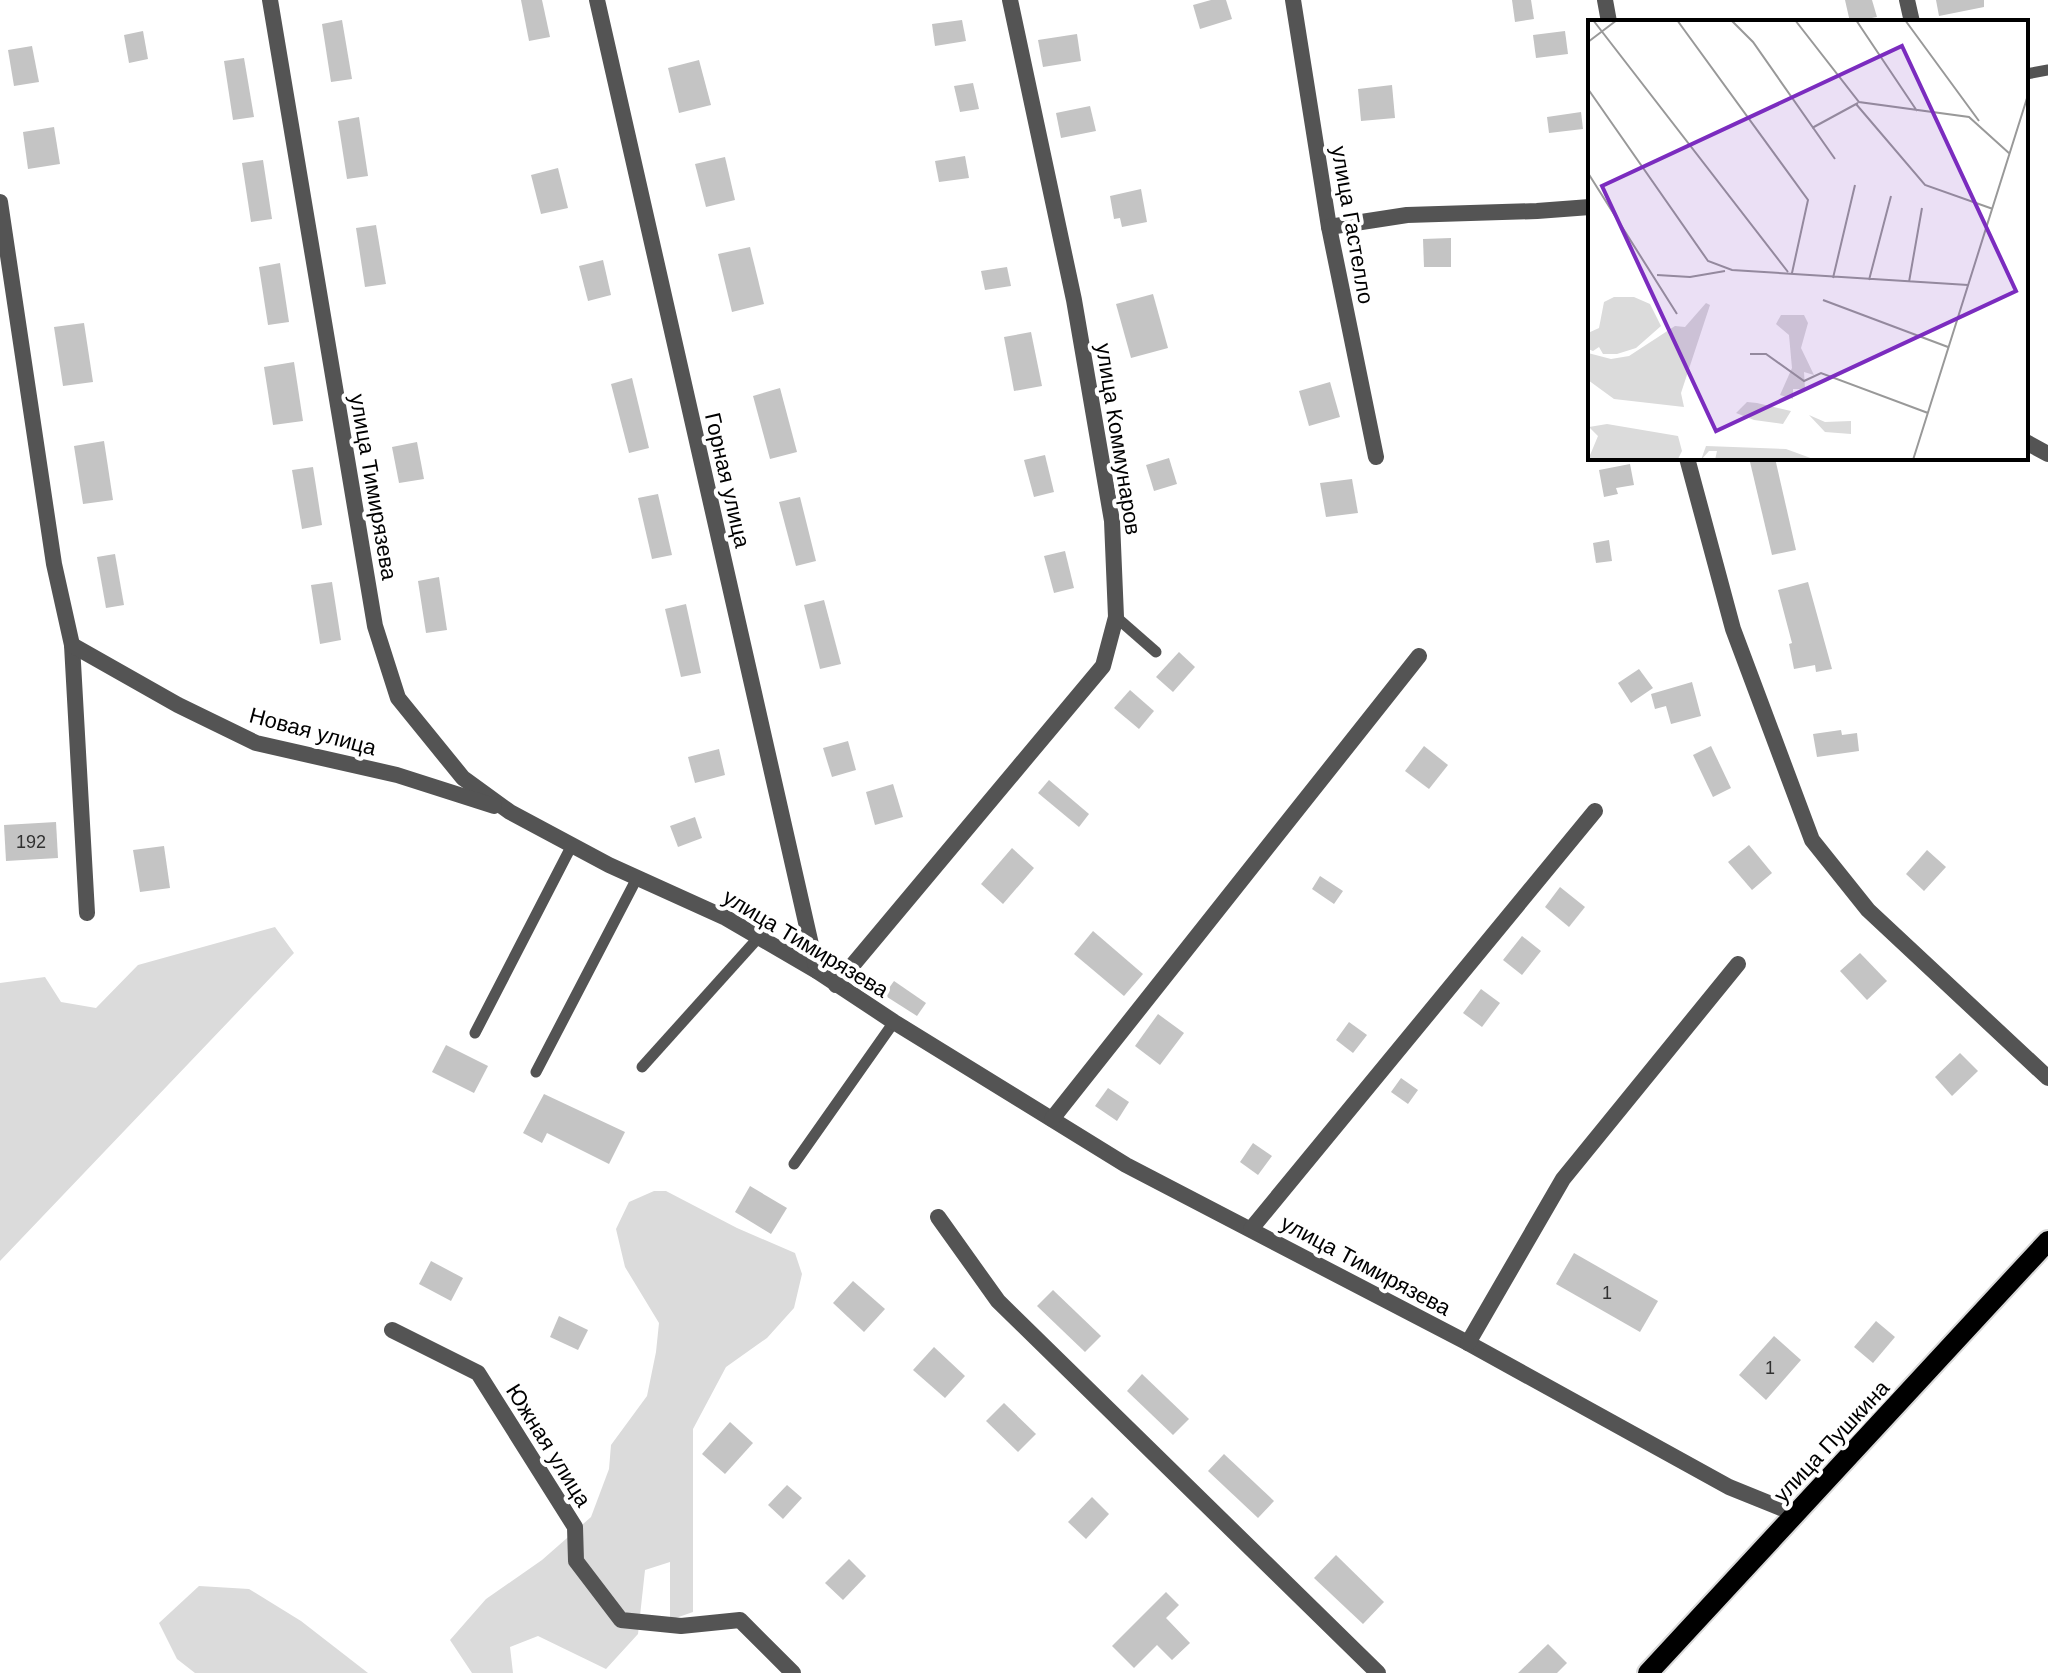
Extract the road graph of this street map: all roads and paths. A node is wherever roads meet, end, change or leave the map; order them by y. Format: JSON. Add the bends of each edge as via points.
{"nodes":[{"id":1,"x":270,"y":0,"type":"edge"},
{"id":2,"x":597,"y":0,"type":"edge"},
{"id":3,"x":1010,"y":0,"type":"edge"},
{"id":4,"x":1293,"y":0,"type":"edge"},
{"id":5,"x":1605,"y":0,"type":"edge"},
{"id":6,"x":1907,"y":0,"type":"edge"},
{"id":7,"x":1609,"y":20,"type":"edge"},
{"id":8,"x":1912,"y":20,"type":"edge"},
{"id":9,"x":2048,"y":70,"type":"edge"},
{"id":10,"x":2028,"y":74,"type":"edge"},
{"id":11,"x":0,"y":202,"type":"edge"},
{"id":12,"x":1588,"y":207,"type":"edge"},
{"id":13,"x":1329,"y":227,"type":"junction"},
{"id":14,"x":2028,"y":443,"type":"edge"},
{"id":15,"x":2048,"y":454,"type":"edge"},
{"id":16,"x":1376,"y":457,"type":"dead end"},
{"id":17,"x":1688,"y":460,"type":"edge"},
{"id":18,"x":1116,"y":617,"type":"junction"},
{"id":19,"x":72,"y":645,"type":"junction"},
{"id":20,"x":1156,"y":652,"type":"dead end"},
{"id":21,"x":1419,"y":656,"type":"dead end"},
{"id":22,"x":1595,"y":811,"type":"dead end"},
{"id":23,"x":510,"y":812,"type":"junction"},
{"id":24,"x":572,"y":845,"type":"junction"},
{"id":25,"x":637,"y":878,"type":"junction"},
{"id":26,"x":87,"y":913,"type":"dead end"},
{"id":27,"x":759,"y":937,"type":"junction"},
{"id":28,"x":1738,"y":964,"type":"dead end"},
{"id":29,"x":817,"y":971,"type":"junction"},
{"id":30,"x":836,"y":985,"type":"junction"},
{"id":31,"x":894,"y":1022,"type":"junction"},
{"id":32,"x":475,"y":1033,"type":"dead end"},
{"id":33,"x":642,"y":1067,"type":"dead end"},
{"id":34,"x":536,"y":1072,"type":"dead end"},
{"id":35,"x":2048,"y":1078,"type":"edge"},
{"id":36,"x":1052,"y":1119,"type":"junction"},
{"id":37,"x":794,"y":1164,"type":"dead end"},
{"id":38,"x":938,"y":1217,"type":"dead end"},
{"id":39,"x":1251,"y":1229,"type":"junction"},
{"id":40,"x":2048,"y":1241,"type":"edge"},
{"id":41,"x":392,"y":1330,"type":"dead end"},
{"id":42,"x":1468,"y":1343,"type":"junction"},
{"id":43,"x":1796,"y":1514,"type":"junction"},
{"id":44,"x":793,"y":1673,"type":"edge"},
{"id":45,"x":1378,"y":1673,"type":"edge"},
{"id":46,"x":1648,"y":1673,"type":"edge"}],
"edges":[{"from":1,"to":23,"type":"street","name":"улица Тимирязева","via":[[375,626],[398,698],[463,778]]},
{"from":2,"to":29,"type":"street","name":"Горная улица"},
{"from":3,"to":18,"type":"street","name":"улица Коммунаров","via":[[1074,300],[1110,507]]},
{"from":4,"to":13,"type":"street","name":"улица Гастелло"},
{"from":5,"to":7,"type":"street"},
{"from":6,"to":8,"type":"street"},
{"from":9,"to":10,"type":"lane"},
{"from":11,"to":19,"type":"street","via":[[54,564]]},
{"from":12,"to":13,"type":"street","via":[[1407,215]]},
{"from":13,"to":16,"type":"street","name":"улица Гастелло"},
{"from":14,"to":15,"type":"street"},
{"from":17,"to":35,"type":"street","via":[[1733,629],[1812,840],[1868,910]]},
{"from":18,"to":20,"type":"lane"},
{"from":18,"to":30,"type":"street","name":"улица Коммунаров","via":[[1103,666]]},
{"from":19,"to":23,"type":"street","name":"Новая улица","via":[[256,743],[397,775]]},
{"from":19,"to":26,"type":"street"},
{"from":21,"to":36,"type":"street"},
{"from":22,"to":39,"type":"street"},
{"from":23,"to":24,"type":"street","name":"улица Тимирязева"},
{"from":24,"to":25,"type":"street","name":"улица Тимирязева"},
{"from":24,"to":32,"type":"lane"},
{"from":25,"to":27,"type":"street","name":"улица Тимирязева"},
{"from":25,"to":34,"type":"lane"},
{"from":27,"to":29,"type":"street","name":"улица Тимирязева"},
{"from":27,"to":33,"type":"lane"},
{"from":28,"to":42,"type":"street","via":[[1563,1179]]},
{"from":29,"to":30,"type":"street","name":"улица Тимирязева"},
{"from":30,"to":31,"type":"street","name":"улица Тимирязева"},
{"from":31,"to":36,"type":"street","name":"улица Тимирязева"},
{"from":31,"to":37,"type":"lane"},
{"from":36,"to":39,"type":"street","name":"улица Тимирязева","via":[[1126,1165]]},
{"from":38,"to":45,"type":"street","via":[[998,1301]]},
{"from":39,"to":42,"type":"street","name":"улица Тимирязева"},
{"from":40,"to":43,"type":"main road","name":"улица Пушкина"},
{"from":41,"to":44,"type":"street","name":"Южная улица","via":[[478,1373],[575,1527],[576,1561],[621,1620],[681,1626],[740,1620]]},
{"from":42,"to":43,"type":"street","name":"улица Тимирязева","via":[[1729,1487]]},
{"from":43,"to":46,"type":"main road","name":"улица Пушкина"}]}
